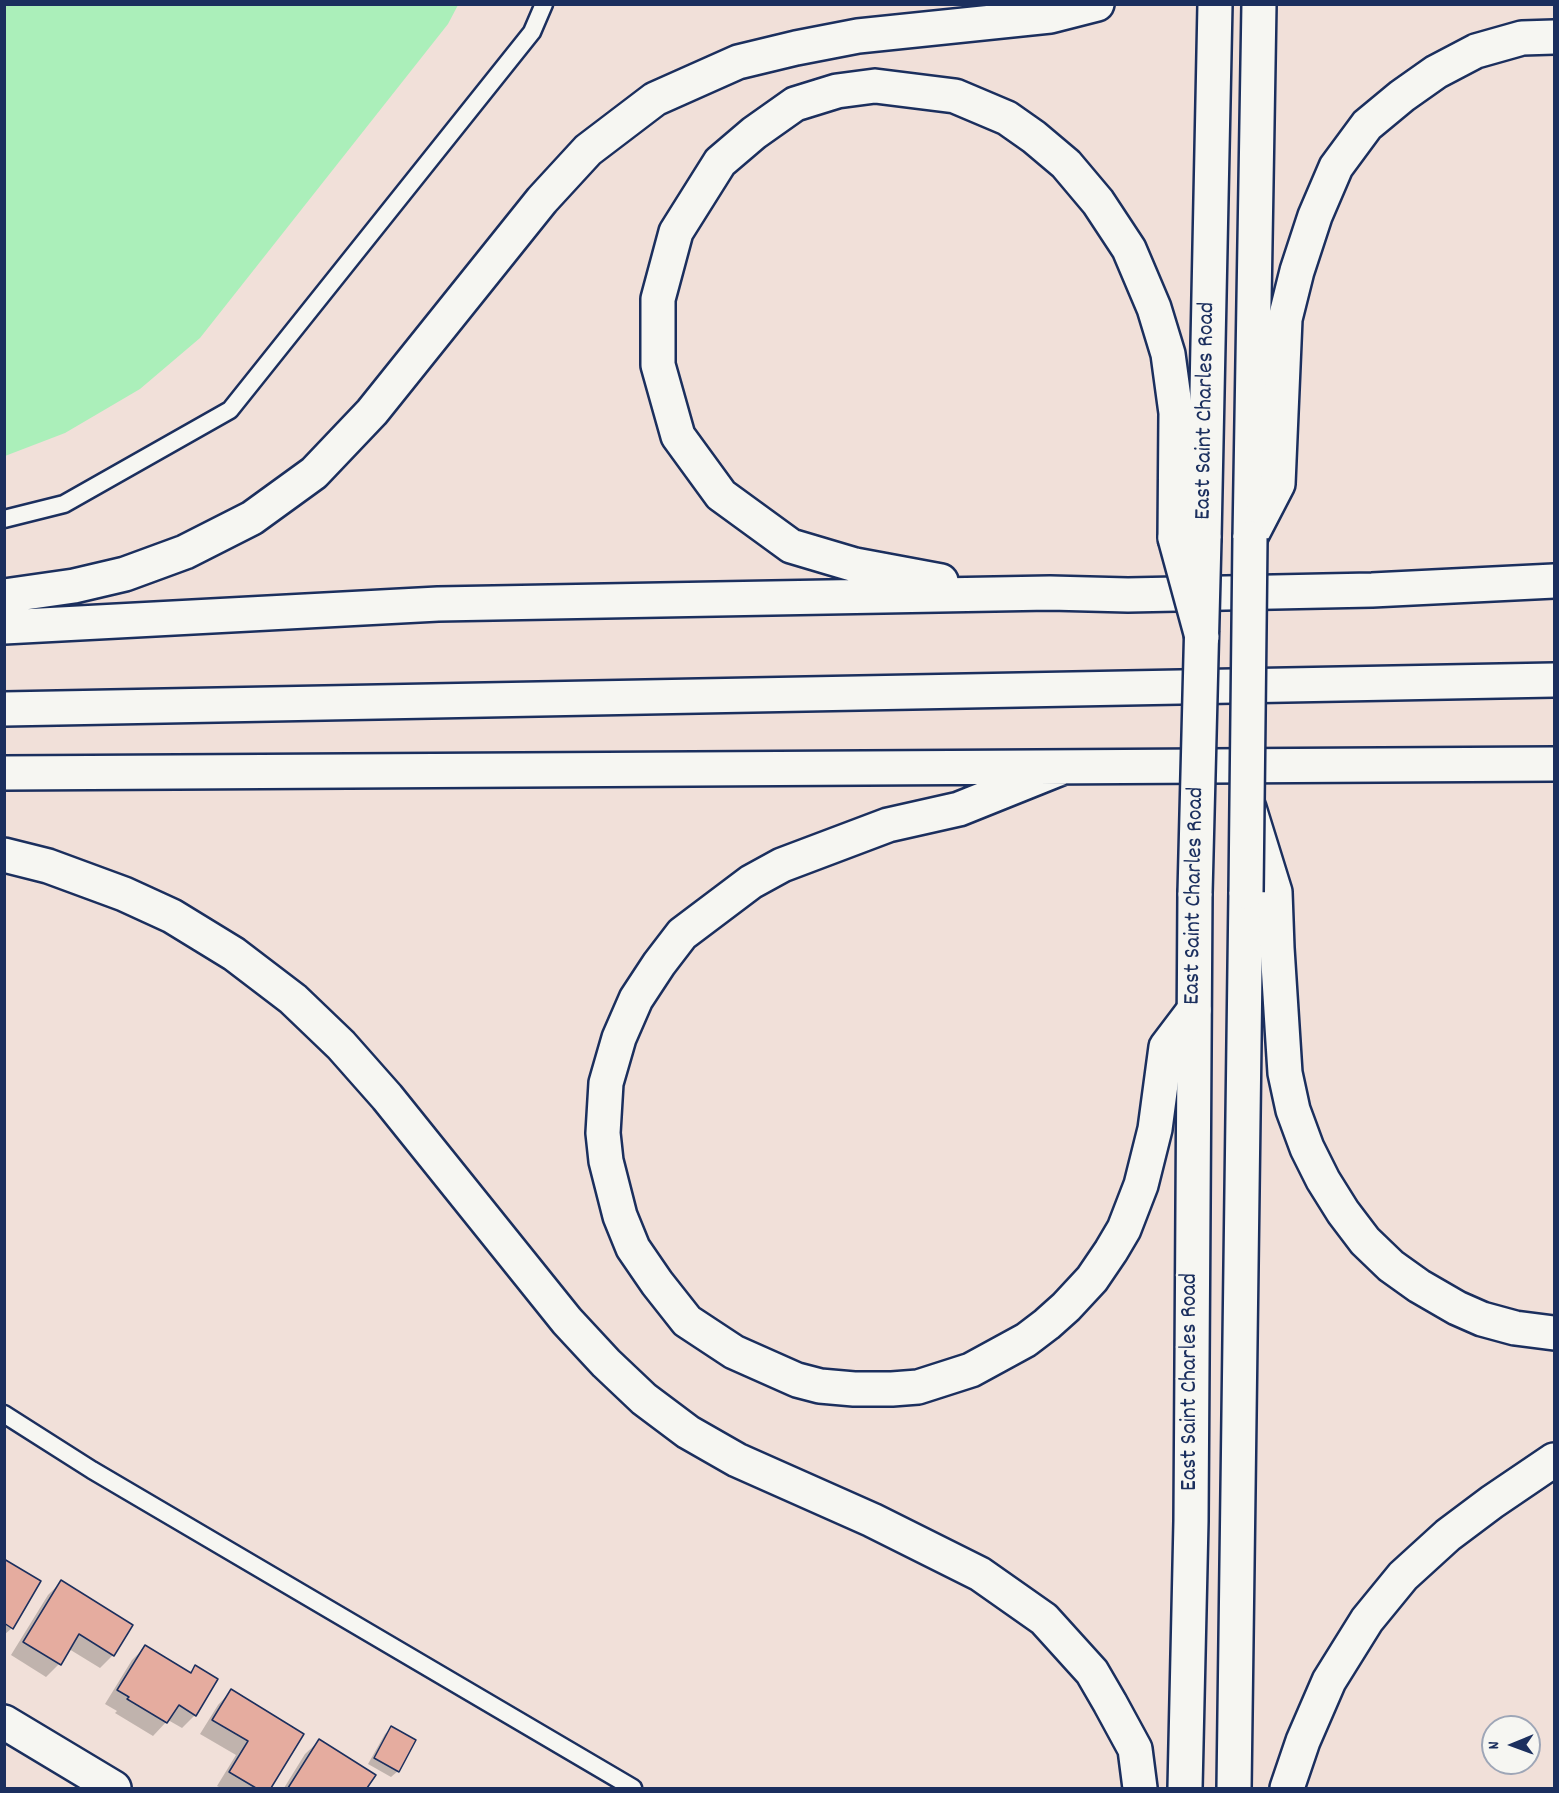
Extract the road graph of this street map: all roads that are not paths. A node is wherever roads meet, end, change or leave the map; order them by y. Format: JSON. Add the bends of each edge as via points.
{"nodes":[{"id":1,"x":544,"y":4,"type":"edge"},
{"id":2,"x":1097,"y":4,"type":"edge"},
{"id":3,"x":1215,"y":4,"type":"edge"},
{"id":4,"x":1259,"y":4,"type":"edge"},
{"id":5,"x":1554,"y":37,"type":"edge"},
{"id":6,"x":4,"y":519,"type":"edge"},
{"id":7,"x":1190,"y":538,"type":"junction"},
{"id":8,"x":1250,"y":538,"type":"junction"},
{"id":9,"x":1554,"y":566,"type":"edge"},
{"id":10,"x":1554,"y":581,"type":"edge"},
{"id":11,"x":1514,"y":583,"type":"junction"},
{"id":12,"x":1050,"y":593,"type":"junction"},
{"id":13,"x":4,"y":596,"type":"edge"},
{"id":14,"x":4,"y":627,"type":"edge"},
{"id":15,"x":1554,"y":680,"type":"edge"},
{"id":16,"x":4,"y":709,"type":"edge"},
{"id":17,"x":1554,"y":764,"type":"edge"},
{"id":18,"x":1443,"y":765,"type":"junction"},
{"id":19,"x":1061,"y":768,"type":"junction"},
{"id":20,"x":4,"y":773,"type":"edge"},
{"id":21,"x":1554,"y":787,"type":"edge"},
{"id":22,"x":4,"y":855,"type":"edge"},
{"id":23,"x":1260,"y":892,"type":"junction"},
{"id":24,"x":1194,"y":1010,"type":"junction"},
{"id":25,"x":1554,"y":1333,"type":"edge"},
{"id":26,"x":4,"y":1414,"type":"edge"},
{"id":27,"x":1554,"y":1460,"type":"edge"},
{"id":28,"x":4,"y":1722,"type":"edge"},
{"id":29,"x":114,"y":1788,"type":"edge"},
{"id":30,"x":633,"y":1788,"type":"edge"},
{"id":31,"x":1140,"y":1788,"type":"edge"},
{"id":32,"x":1185,"y":1788,"type":"edge"},
{"id":33,"x":1234,"y":1788,"type":"edge"},
{"id":34,"x":1287,"y":1788,"type":"edge"}],
"edges":[{"from":1,"to":6,"type":"lane","via":[[532,32],[230,410],[64,504]]},
{"from":2,"to":13,"type":"main road","via":[[1050,16],[858,36],[796,48],[738,62],[655,99],[588,150],[542,200],[372,412],[314,473],[252,518],[185,552],[125,574]]},
{"from":3,"to":7,"type":"main road","name":"East Saint Charles Road"},
{"from":4,"to":8,"type":"main road","name":"East Saint Charles Road"},
{"from":5,"to":8,"type":"main road","via":[[1522,38],[1476,51],[1436,72],[1367,125],[1336,167],[1315,216],[1285,319],[1278,484]]},
{"from":7,"to":12,"type":"main road","via":[[1168,354],[1154,308],[1129,249],[1098,202],[1066,164],[1007,118],[955,96],[875,86],[837,91],[795,104],[720,162],[676,232],[658,299],[658,365],[678,436],[721,495],[791,546],[855,565],[942,582]]},
{"from":7,"to":24,"type":"main road","name":"East Saint Charles Road","bridge":true,"via":[[1202,637]]},
{"from":8,"to":23,"type":"main road","name":"East Saint Charles Road","bridge":true,"via":[[1247,800]]},
{"from":9,"to":11,"type":"main road"},
{"from":10,"to":11,"type":"main road"},
{"from":11,"to":12,"type":"main road","via":[[1360,591]]},
{"from":12,"to":14,"type":"main road","via":[[438,604]]},
{"from":15,"to":16,"type":"main road"},
{"from":17,"to":18,"type":"main road"},
{"from":18,"to":19,"type":"main road"},
{"from":18,"to":21,"type":"main road"},
{"from":19,"to":20,"type":"main road"},
{"from":19,"to":24,"type":"main road","via":[[958,809],[888,825],[783,865],[751,882],[682,934],[636,999],[606,1083],[606,1161],[633,1248],[687,1321],[734,1352],[797,1380],[820,1386],[892,1389],[918,1387],[971,1370],[1047,1324],[1092,1279],[1111,1251],[1141,1185],[1155,1129],[1166,1047]]},
{"from":22,"to":31,"type":"main road","via":[[48,866],[172,916],[234,954],[292,999],[387,1096],[567,1321],[644,1399],[688,1432],[737,1460],[970,1569],[1044,1619],[1092,1672],[1115,1712],[1135,1749]]},
{"from":23,"to":25,"type":"main road","via":[[1277,948],[1285,1073],[1293,1110],[1307,1148],[1343,1212],[1391,1266],[1441,1299],[1482,1319]]},
{"from":23,"to":33,"type":"main road","name":"East Saint Charles Road"},
{"from":24,"to":32,"type":"main road","name":"East Saint Charles Road"},
{"from":26,"to":30,"type":"lane","via":[[92,1470]]},
{"from":27,"to":34,"type":"main road","via":[[1448,1535],[1403,1576],[1367,1620],[1329,1681]]},
{"from":28,"to":29,"type":"main road"}]}
